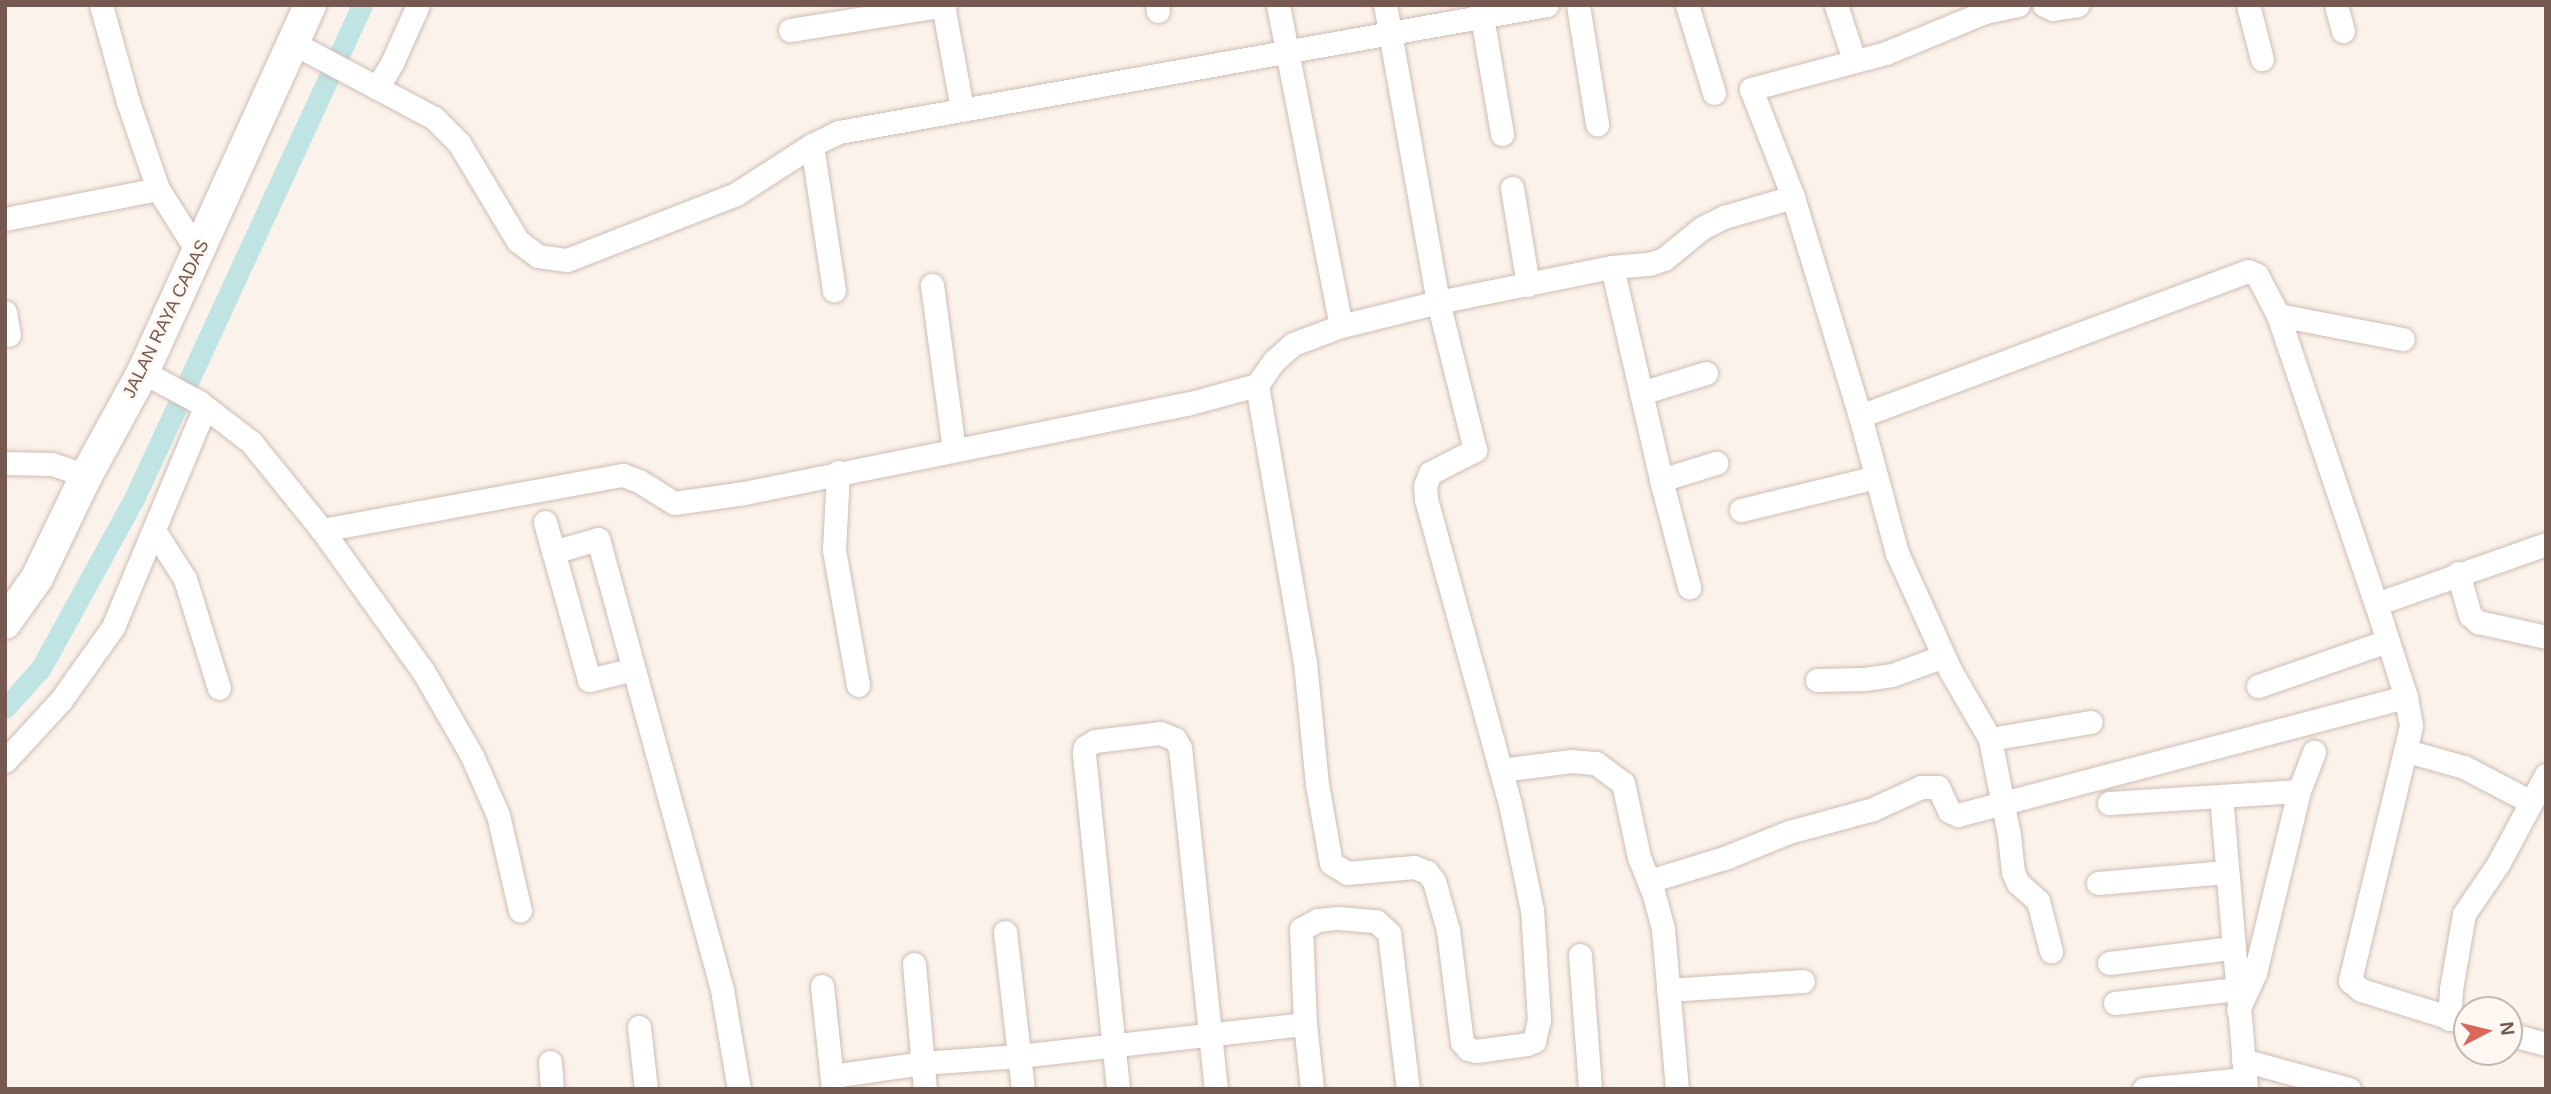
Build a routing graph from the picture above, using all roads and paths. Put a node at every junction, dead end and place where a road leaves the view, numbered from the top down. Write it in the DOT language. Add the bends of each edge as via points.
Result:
graph roads {
  1 [pos="101,5"];
  2 [pos="310,5"];
  3 [pos="418,5"];
  4 [pos="944,5"];
  5 [pos="1278,5"];
  6 [pos="1385,5"];
  7 [pos="1547,5"];
  8 [pos="1578,5"];
  9 [pos="1687,5"];
  10 [pos="1836,5"];
  11 [pos="2018,5"];
  12 [pos="2045,5"];
  13 [pos="2078,5"];
  14 [pos="2248,5"];
  15 [pos="2336,5"];
  16 [pos="1482,12"];
  17 [pos="790,30"];
  18 [pos="1391,31"];
  19 [pos="2343,31"];
  20 [pos="305,48"];
  21 [pos="1289,49"];
  22 [pos="2262,59"];
  23 [pos="1854,60"];
  24 [pos="368,83"];
  25 [pos="1714,93"];
  26 [pos="962,109"];
  27 [pos="1597,124"];
  28 [pos="1502,134"];
  29 [pos="812,145"];
  30 [pos="1512,188"];
  31 [pos="159,189"];
  32 [pos="1793,197"];
  33 [pos="5,219"];
  34 [pos="198,252"];
  35 [pos="1612,267"];
  36 [pos="932,285"];
  37 [pos="1528,285"];
  38 [pos="834,290"];
  39 [pos="1438,302"];
  40 [pos="2278,315"];
  41 [pos="1341,326"];
  42 [pos="2403,339"];
  43 [pos="1706,373"];
  44 [pos="154,378"];
  45 [pos="1257,385"];
  46 [pos="1641,393"];
  47 [pos="202,404"];
  48 [pos="1860,416"];
  49 [pos="954,449"];
  50 [pos="5,463"];
  51 [pos="1716,463"];
  52 [pos="838,472"];
  53 [pos="86,476"];
  54 [pos="1876,477"];
  55 [pos="1661,480"];
  56 [pos="1741,510"];
  57 [pos="545,522"];
  58 [pos="323,530"];
  59 [pos="155,532"];
  60 [pos="2546,544"];
  61 [pos="553,552"];
  62 [pos="2458,573"];
  63 [pos="1689,587"];
  64 [pos="2376,604"];
  65 [pos="5,624"];
  66 [pos="2546,637"];
  67 [pos="2387,641"];
  68 [pos="1944,656"];
  69 [pos="634,669"];
  70 [pos="1817,680"];
  71 [pos="858,685"];
  72 [pos="2259,686"];
  73 [pos="219,688"];
  74 [pos="2406,697"];
  75 [pos="2091,722"];
  76 [pos="1990,739"];
  77 [pos="2407,751"];
  78 [pos="2314,752"];
  79 [pos="5,761"];
  80 [pos="1501,770"];
  81 [pos="2546,775"];
  82 [pos="2299,791"];
  83 [pos="2221,796"];
  84 [pos="2003,802"];
  85 [pos="2531,802"];
  86 [pos="2109,803"];
  87 [pos="2226,872"];
  88 [pos="1649,881"];
  89 [pos="2098,883"];
  90 [pos="520,910"];
  91 [pos="1005,932"];
  92 [pos="2232,948"];
  93 [pos="2051,951"];
  94 [pos="1580,955"];
  95 [pos="2109,963"];
  96 [pos="914,964"];
  97 [pos="1803,981"];
  98 [pos="822,986"];
  99 [pos="1668,990"];
  100 [pos="2459,996"];
  101 [pos="2237,1001"];
  102 [pos="2115,1003"];
  103 [pos="2453,1019"];
  104 [pos="1305,1024"];
  105 [pos="639,1027"];
  106 [pos="1209,1034"];
  107 [pos="2523,1038"];
  108 [pos="2546,1044"];
  109 [pos="1114,1046"];
  110 [pos="1019,1056"];
  111 [pos="550,1062"];
  112 [pos="922,1063"];
  113 [pos="2245,1076"];
  114 [pos="832,1082"];
  115 [pos="2324,1086"];
  116 [pos="552,1089"];
  117 [pos="646,1089"];
  118 [pos="739,1089"];
  119 [pos="925,1089"];
  120 [pos="1023,1089"];
  121 [pos="1118,1089"];
  122 [pos="1216,1089"];
  123 [pos="1312,1089"];
  124 [pos="1408,1089"];
  125 [pos="1590,1089"];
  126 [pos="1677,1089"];
  127 [pos="2144,1089"];
  128 [pos="2349,1089"];
  1 -- 31 [label="street"];
  2 -- 20 [label="street, JALAN RAYA CADAS"];
  3 -- 24 [label="street" via="392,63"];
  4 -- 17 [label="street"];
  4 -- 26 [label="street"];
  5 -- 21 [label="street"];
  6 -- 18 [label="street"];
  7 -- 16 [label="street"];
  8 -- 27 [label="street"];
  9 -- 25 [label="street"];
  10 -- 23 [label="street"];
  11 -- 23 [label="street" via="1985,12 1885,53"];
  12 -- 13 [label="street" via="2053,9"];
  14 -- 22 [label="street"];
  15 -- 19 [label="street"];
  16 -- 18 [label="street"];
  16 -- 28 [label="street"];
  18 -- 21 [label="street"];
  18 -- 39 [label="street"];
  20 -- 24 [label="street"];
  20 -- 34 [label="street, JALAN RAYA CADAS"];
  21 -- 26 [label="street"];
  21 -- 41 [label="street"];
  23 -- 32 [label="street" via="1751,89"];
  24 -- 29 [label="street" via="434,118 449,132 518,241 549,259 574,259 736,194"];
  26 -- 29 [label="street" via="839,132"];
  29 -- 38 [label="street"];
  30 -- 37 [label="street"];
  31 -- 33 [label="street"];
  31 -- 34 [label="street"];
  32 -- 35 [label="street" via="1724,217 1702,228 1664,259"];
  32 -- 48 [label="street"];
  34 -- 44 [label="street, JALAN RAYA CADAS"];
  35 -- 37 [label="street"];
  35 -- 46 [label="street"];
  36 -- 49 [label="street"];
  37 -- 39 [label="street"];
  39 -- 41 [label="street"];
  39 -- 80 [label="street" via="1475,450 1430,473 1426,499"];
  40 -- 42 [label="street"];
  40 -- 48 [label="street" via="2257,275 2239,271"];
  40 -- 64 [label="street"];
  41 -- 45 [label="street" via="1293,344 1273,361"];
  43 -- 46 [label="street"];
  44 -- 47 [label="street"];
  44 -- 53 [label="street, JALAN RAYA CADAS"];
  45 -- 49 [label="street" via="1187,404"];
  45 -- 80 [label="street" via="1306,662 1317,784 1331,863 1347,873 1414,867 1434,881 1448,930 1462,1042 1476,1051 1534,1041 1539,1020 1532,910"];
  46 -- 55 [label="street"];
  47 -- 58 [label="street" via="251,442"];
  47 -- 59 [label="street"];
  48 -- 54 [label="street"];
  49 -- 52 [label="street"];
  50 -- 53 [label="street" via="52,464"];
  51 -- 55 [label="street"];
  52 -- 58 [label="street" via="674,503 623,475"];
  52 -- 71 [label="street" via="834,550"];
  53 -- 65 [label="street, JALAN RAYA CADAS" via="37,578"];
  54 -- 56 [label="street"];
  54 -- 68 [label="street" via="1897,552"];
  55 -- 63 [label="street"];
  57 -- 61 [label="street"];
  58 -- 90 [label="street" via="423,671 472,756 497,812"];
  59 -- 73 [label="street" via="185,579"];
  59 -- 79 [label="street" via="113,627 61,700"];
  60 -- 62 [label="street"];
  61 -- 69 [label="street" via="589,680"];
  61 -- 69 [label="street" via="598,540"];
  62 -- 64 [label="street"];
  62 -- 66 [label="street" via="2468,612 2478,622"];
  64 -- 67 [label="street"];
  67 -- 72 [label="street"];
  67 -- 74 [label="street"];
  68 -- 70 [label="street" via="1892,675"];
  68 -- 76 [label="street"];
  69 -- 118 [label="street" via="722,990"];
  74 -- 77 [label="street" via="2411,726"];
  74 -- 84 [label="street"];
  75 -- 76 [label="street"];
  76 -- 84 [label="street"];
  77 -- 85 [label="street" via="2464,767"];
  77 -- 103 [label="street" via="2350,981 2361,990"];
  78 -- 82 [label="street"];
  80 -- 88 [label="street" via="1571,761 1606,768 1623,783 1639,857"];
  81 -- 85 [label="street"];
  82 -- 83 [label="street"];
  82 -- 101 [label="street" via="2255,973"];
  83 -- 86 [label="street"];
  83 -- 87 [label="street"];
  84 -- 88 [label="street" via="1954,815 1939,787 1921,787 1873,809 1789,832"];
  84 -- 93 [label="street" via="2013,872 2038,901"];
  85 -- 100 [label="street" via="2460,923"];
  87 -- 89 [label="street"];
  87 -- 92 [label="street"];
  88 -- 99 [label="street" via="1663,929"];
  91 -- 110 [label="street"];
  92 -- 95 [label="street"];
  92 -- 101 [label="street"];
  94 -- 125 [label="street"];
  96 -- 112 [label="street"];
  97 -- 99 [label="street"];
  98 -- 114 [label="street"];
  99 -- 126 [label="street"];
  101 -- 102 [label="street"];
  101 -- 113 [label="street"];
  104 -- 106 [label="street"];
  104 -- 123 [label="street"];
  104 -- 124 [label="street" via="1301,929 1318,920 1376,921 1386,928 1391,942"];
  105 -- 117 [label="street"];
  106 -- 109 [label="street"];
  106 -- 109 [label="street" via="1180,748 1169,735 1095,741 1084,752"];
  106 -- 122 [label="street"];
  107 -- 108 [label="street"];
  109 -- 110 [label="street"];
  109 -- 121 [label="street"];
  110 -- 112 [label="street"];
  110 -- 120 [label="street"];
  111 -- 116 [label="street"];
  112 -- 114 [label="street"];
  112 -- 119 [label="street"];
  113 -- 115 [label="street"];
  113 -- 127 [label="street"];
  115 -- 128 [label="street"];
}
